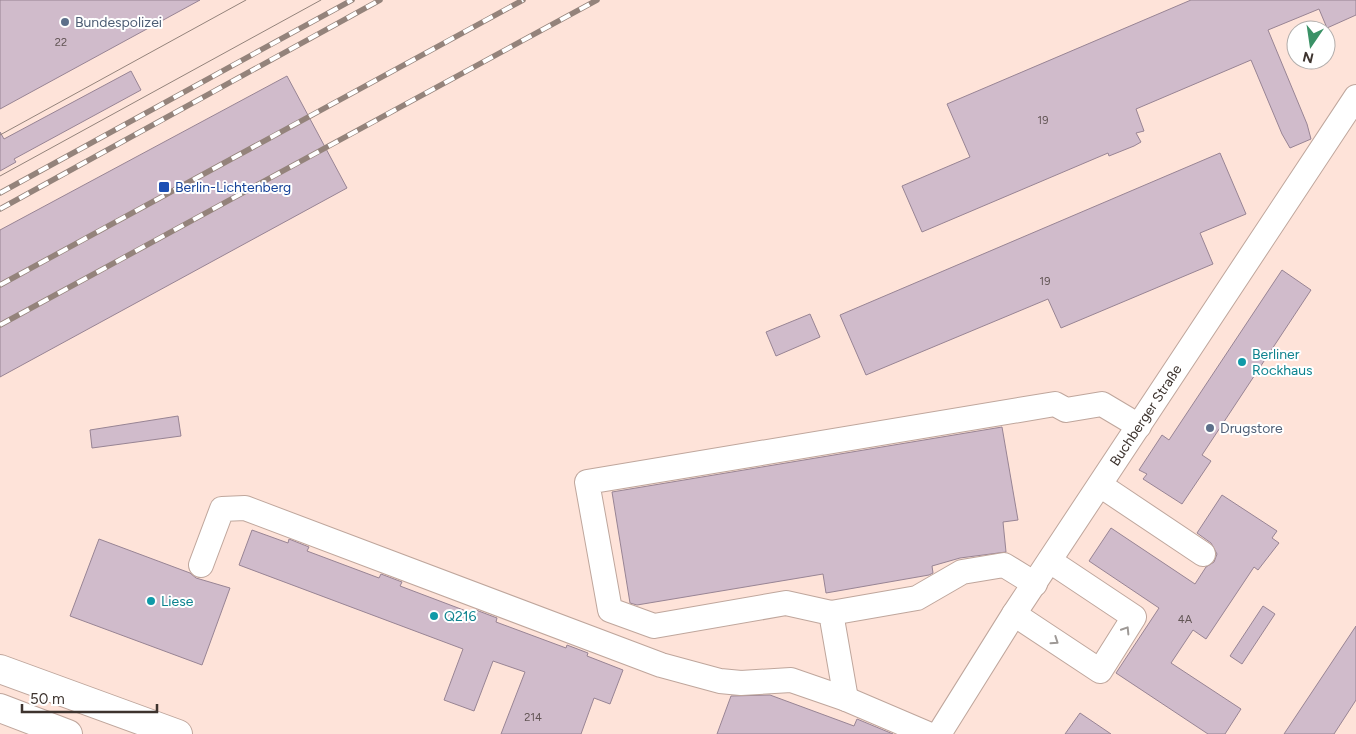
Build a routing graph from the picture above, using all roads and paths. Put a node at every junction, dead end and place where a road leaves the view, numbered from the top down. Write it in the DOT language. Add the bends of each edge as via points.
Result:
graph roads {
  1 [pos="1356,97"];
  2 [pos="1139,426"];
  3 [pos="1100,485"];
  4 [pos="1203,554"];
  5 [pos="1050,561"];
  6 [pos="201,565"];
  7 [pos="1035,584"];
  8 [pos="831,613"];
  9 [pos="1014,614"];
  10 [pos="0,669"];
  11 [pos="0,708"];
  12 [pos="849,710"];
  13 [pos="68,734"];
  14 [pos="178,734"];
  15 [pos="928,734"];
  16 [pos="939,734"];
  1 -- 2 [label="street, Buchberger Straße"];
  2 -- 3 [label="street, Buchberger Straße"];
  2 -- 8 [label="street" via="1102,404 1066,410 1054,404 587,482 610,610 654,626 786,603"];
  3 -- 4 [label="street"];
  3 -- 5 [label="street, Buchberger Straße"];
  5 -- 7 [label="street, Buchberger Straße"];
  9 -- 5 [label="street, one-way" via="1100,671 1134,617"];
  6 -- 12 [label="street" via="222,509 245,508 661,665 734,682 791,680"];
  7 -- 8 [label="street" via="1004,565 962,572 917,598"];
  7 -- 9 [label="street, Buchberger Straße"];
  8 -- 12 [label="street"];
  9 -- 16 [label="street, Buchberger Straße"];
  10 -- 14 [label="main road"];
  11 -- 13 [label="main road"];
  12 -- 15 [label="street"];
}
